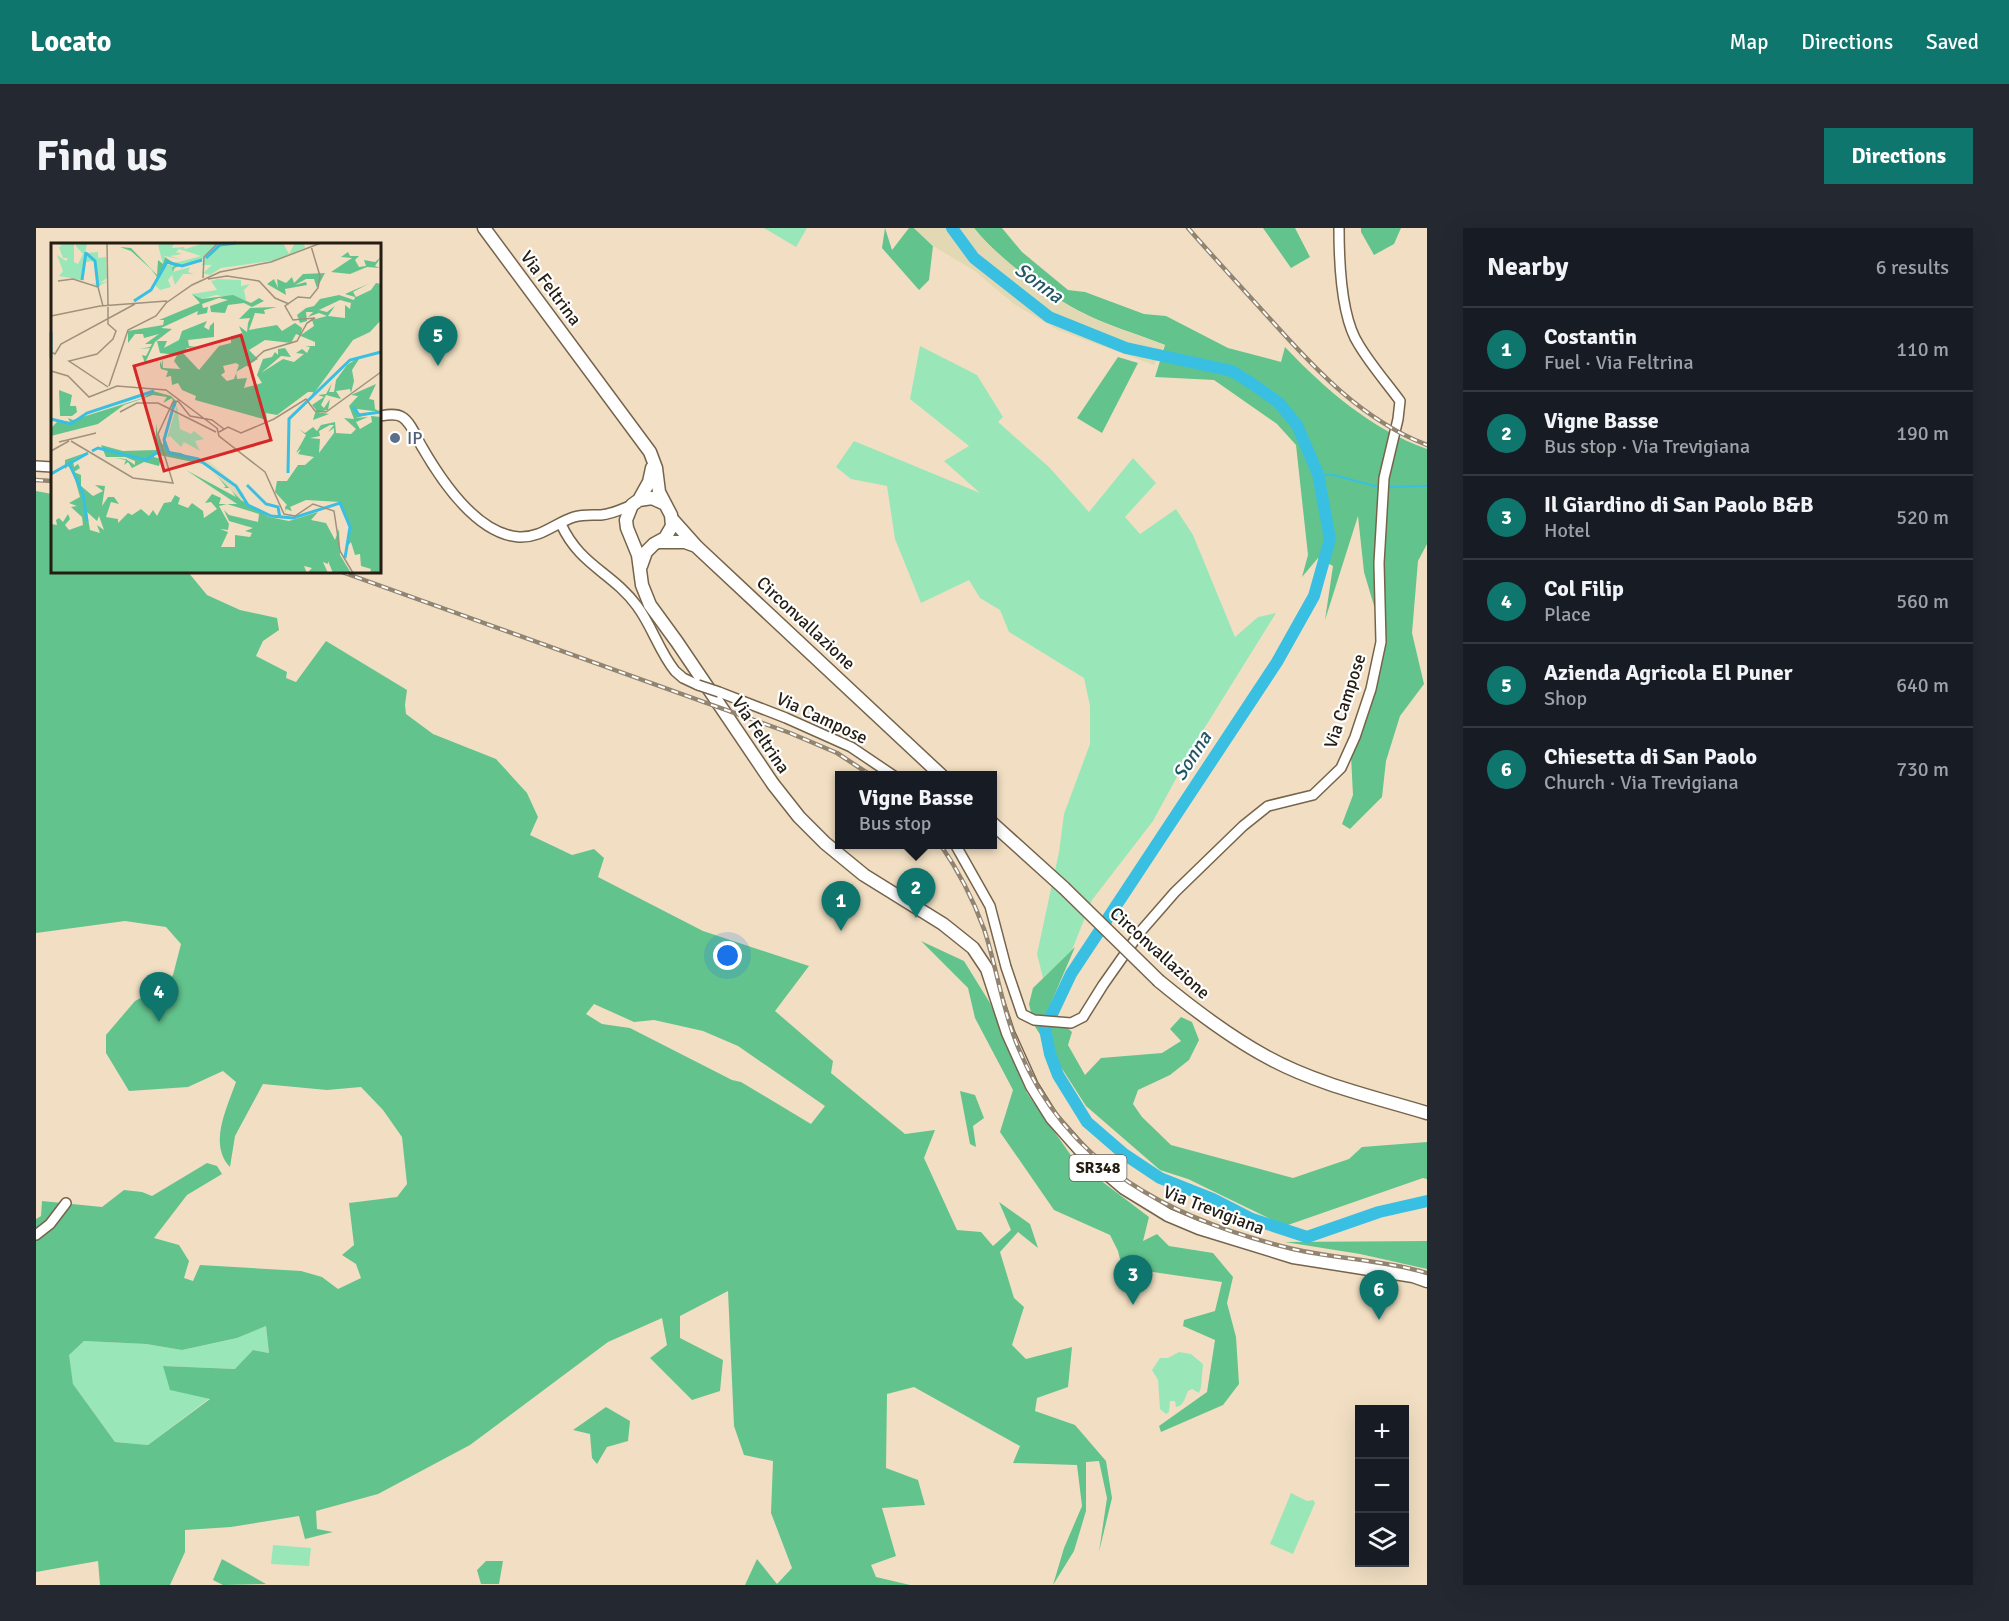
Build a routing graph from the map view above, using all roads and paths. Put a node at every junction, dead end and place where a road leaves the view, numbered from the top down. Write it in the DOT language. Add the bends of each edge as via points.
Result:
graph roads {
  1 [pos="484,228"];
  2 [pos="1339,228"];
  3 [pos="381,416"];
  4 [pos="652,458"];
  5 [pos="36,466"];
  6 [pos="51,467"];
  7 [pos="636,503"];
  8 [pos="665,504"];
  9 [pos="602,514"];
  10 [pos="672,519"];
  11 [pos="561,524"];
  12 [pos="628,531"];
  13 [pos="657,543"];
  14 [pos="697,547"];
  15 [pos="640,566"];
  16 [pos="886,771"];
  17 [pos="937,771"];
  18 [pos="997,828"];
  19 [pos="958,849"];
  20 [pos="894,894"];
  21 [pos="1427,1113"];
  22 [pos="66,1203"];
  23 [pos="36,1235"];
  24 [pos="1427,1281"];
  1 -- 4 [label="main road, Via Feltrina"];
  2 -- 19 [label="street, Via Campose" via="1339,271 1357,344 1400,401 1382,498 1381,642 1371,689 1341,768 1313,795 1268,806 1243,826 1175,892 1141,931 1083,1017 1071,1023 1034,1020 1022,1014 990,906"];
  3 -- 11 [label="street" via="401,416 406,420 443,481 485,524 504,534 523,537"];
  4 -- 7 [label="main road" via="649,482"];
  4 -- 8 [label="main road, Via Feltrina"];
  5 -- 6 [label="street"];
  7 -- 8 [label="main road" via="652,498"];
  7 -- 9 [label="street"];
  7 -- 12 [label="main road" via="628,512"];
  8 -- 10 [label="main road, Via Feltrina"];
  9 -- 11 [label="street" via="579,516"];
  9 -- 12 [label="street" via="616,519"];
  10 -- 13 [label="main road" via="670,533"];
  10 -- 14 [label="main road, Circonvallazione"];
  11 -- 16 [label="street, Via Campose, bridge" via="580,555 638,606 675,671 683,678 850,747"];
  12 -- 13 [label="main road" via="640,543"];
  12 -- 15 [label="main road, Via Feltrina / SR348"];
  13 -- 14 [label="main road" via="685,542"];
  13 -- 15 [label="main road" via="646,552"];
  14 -- 17 [label="main road, Circonvallazione"];
  15 -- 20 [label="main road, Via Feltrina / SR348" via="650,605 788,805 825,843"];
  18 -- 21 [label="main road, Circonvallazione, bridge" via="1159,981 1208,1020 1269,1059"];
  20 -- 24 [label="main road, Via Trevigiana / SR348" via="973,948 987,969 1008,1033 1042,1103 1084,1154 1118,1184 1168,1215 1244,1243 1310,1261"];
  22 -- 23 [label="street"];
}
